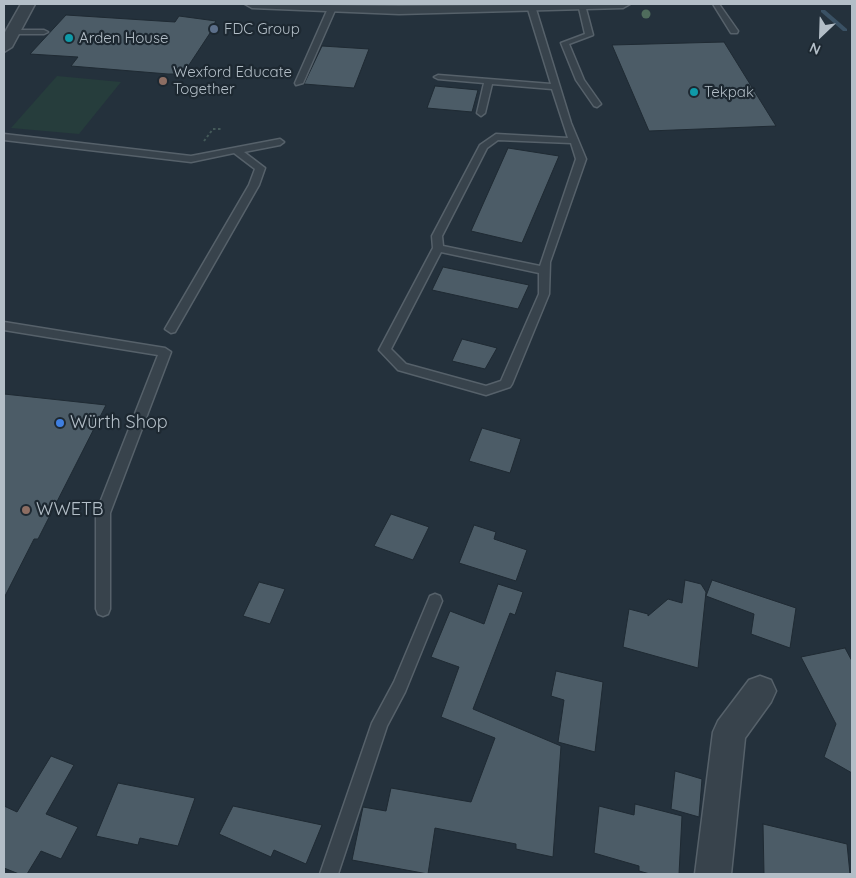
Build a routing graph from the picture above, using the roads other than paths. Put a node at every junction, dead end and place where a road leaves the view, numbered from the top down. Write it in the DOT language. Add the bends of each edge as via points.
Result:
graph roads {
  1 [pos="28,4"];
  2 [pos="252,4"];
  3 [pos="257,4"];
  4 [pos="623,4"];
  5 [pos="716,4"];
  6 [pos="581,5"];
  7 [pos="357,6"];
  8 [pos="531,6"];
  9 [pos="327,7"];
  10 [pos="399,7"];
  11 [pos="734,31"];
  12 [pos="12,32"];
  13 [pos="44,32"];
  14 [pos="4,47"];
  15 [pos="438,77"];
  16 [pos="489,81"];
  17 [pos="299,83"];
  18 [pos="556,87"];
  19 [pos="597,104"];
  20 [pos="481,113"];
  21 [pos="4,137"];
  22 [pos="574,141"];
  23 [pos="280,142"];
  24 [pos="237,151"];
  25 [pos="438,248"];
  26 [pos="545,271"];
  27 [pos="4,326"];
  28 [pos="171,329"];
  29 [pos="435,601"];
  30 [pos="103,609"];
  31 [pos="760,691"];
  32 [pos="329,874"];
  33 [pos="713,874"];
  1 -- 12 [label="street"];
  2 -- 3 [label="street"];
  3 -- 9 [label="street"];
  4 -- 6 [label="street"];
  5 -- 11 [label="lane"];
  6 -- 8 [label="street"];
  6 -- 19 [label="lane" via="589,35 566,43 580,80"];
  7 -- 9 [label="street"];
  7 -- 10 [label="street"];
  8 -- 10 [label="street"];
  8 -- 18 [label="lane"];
  9 -- 17 [label="lane"];
  12 -- 13 [label="lane"];
  12 -- 14 [label="street"];
  15 -- 16 [label="lane"];
  16 -- 18 [label="lane"];
  16 -- 20 [label="lane"];
  18 -- 22 [label="lane"];
  21 -- 24 [label="lane" via="190,159"];
  22 -- 25 [label="lane" via="496,137 483,147 437,236"];
  22 -- 26 [label="lane" via="581,159"];
  23 -- 24 [label="lane"];
  24 -- 28 [label="lane" via="260,168 254,185"];
  25 -- 26 [label="lane"];
  25 -- 26 [label="lane" via="386,350 402,367 486,391 506,384 544,294"];
  27 -- 30 [label="lane" via="165,352 103,513"];
  29 -- 32 [label="lane" via="400,687 380,723"];
  31 -- 33 [label="street" via="729,732"];
}
